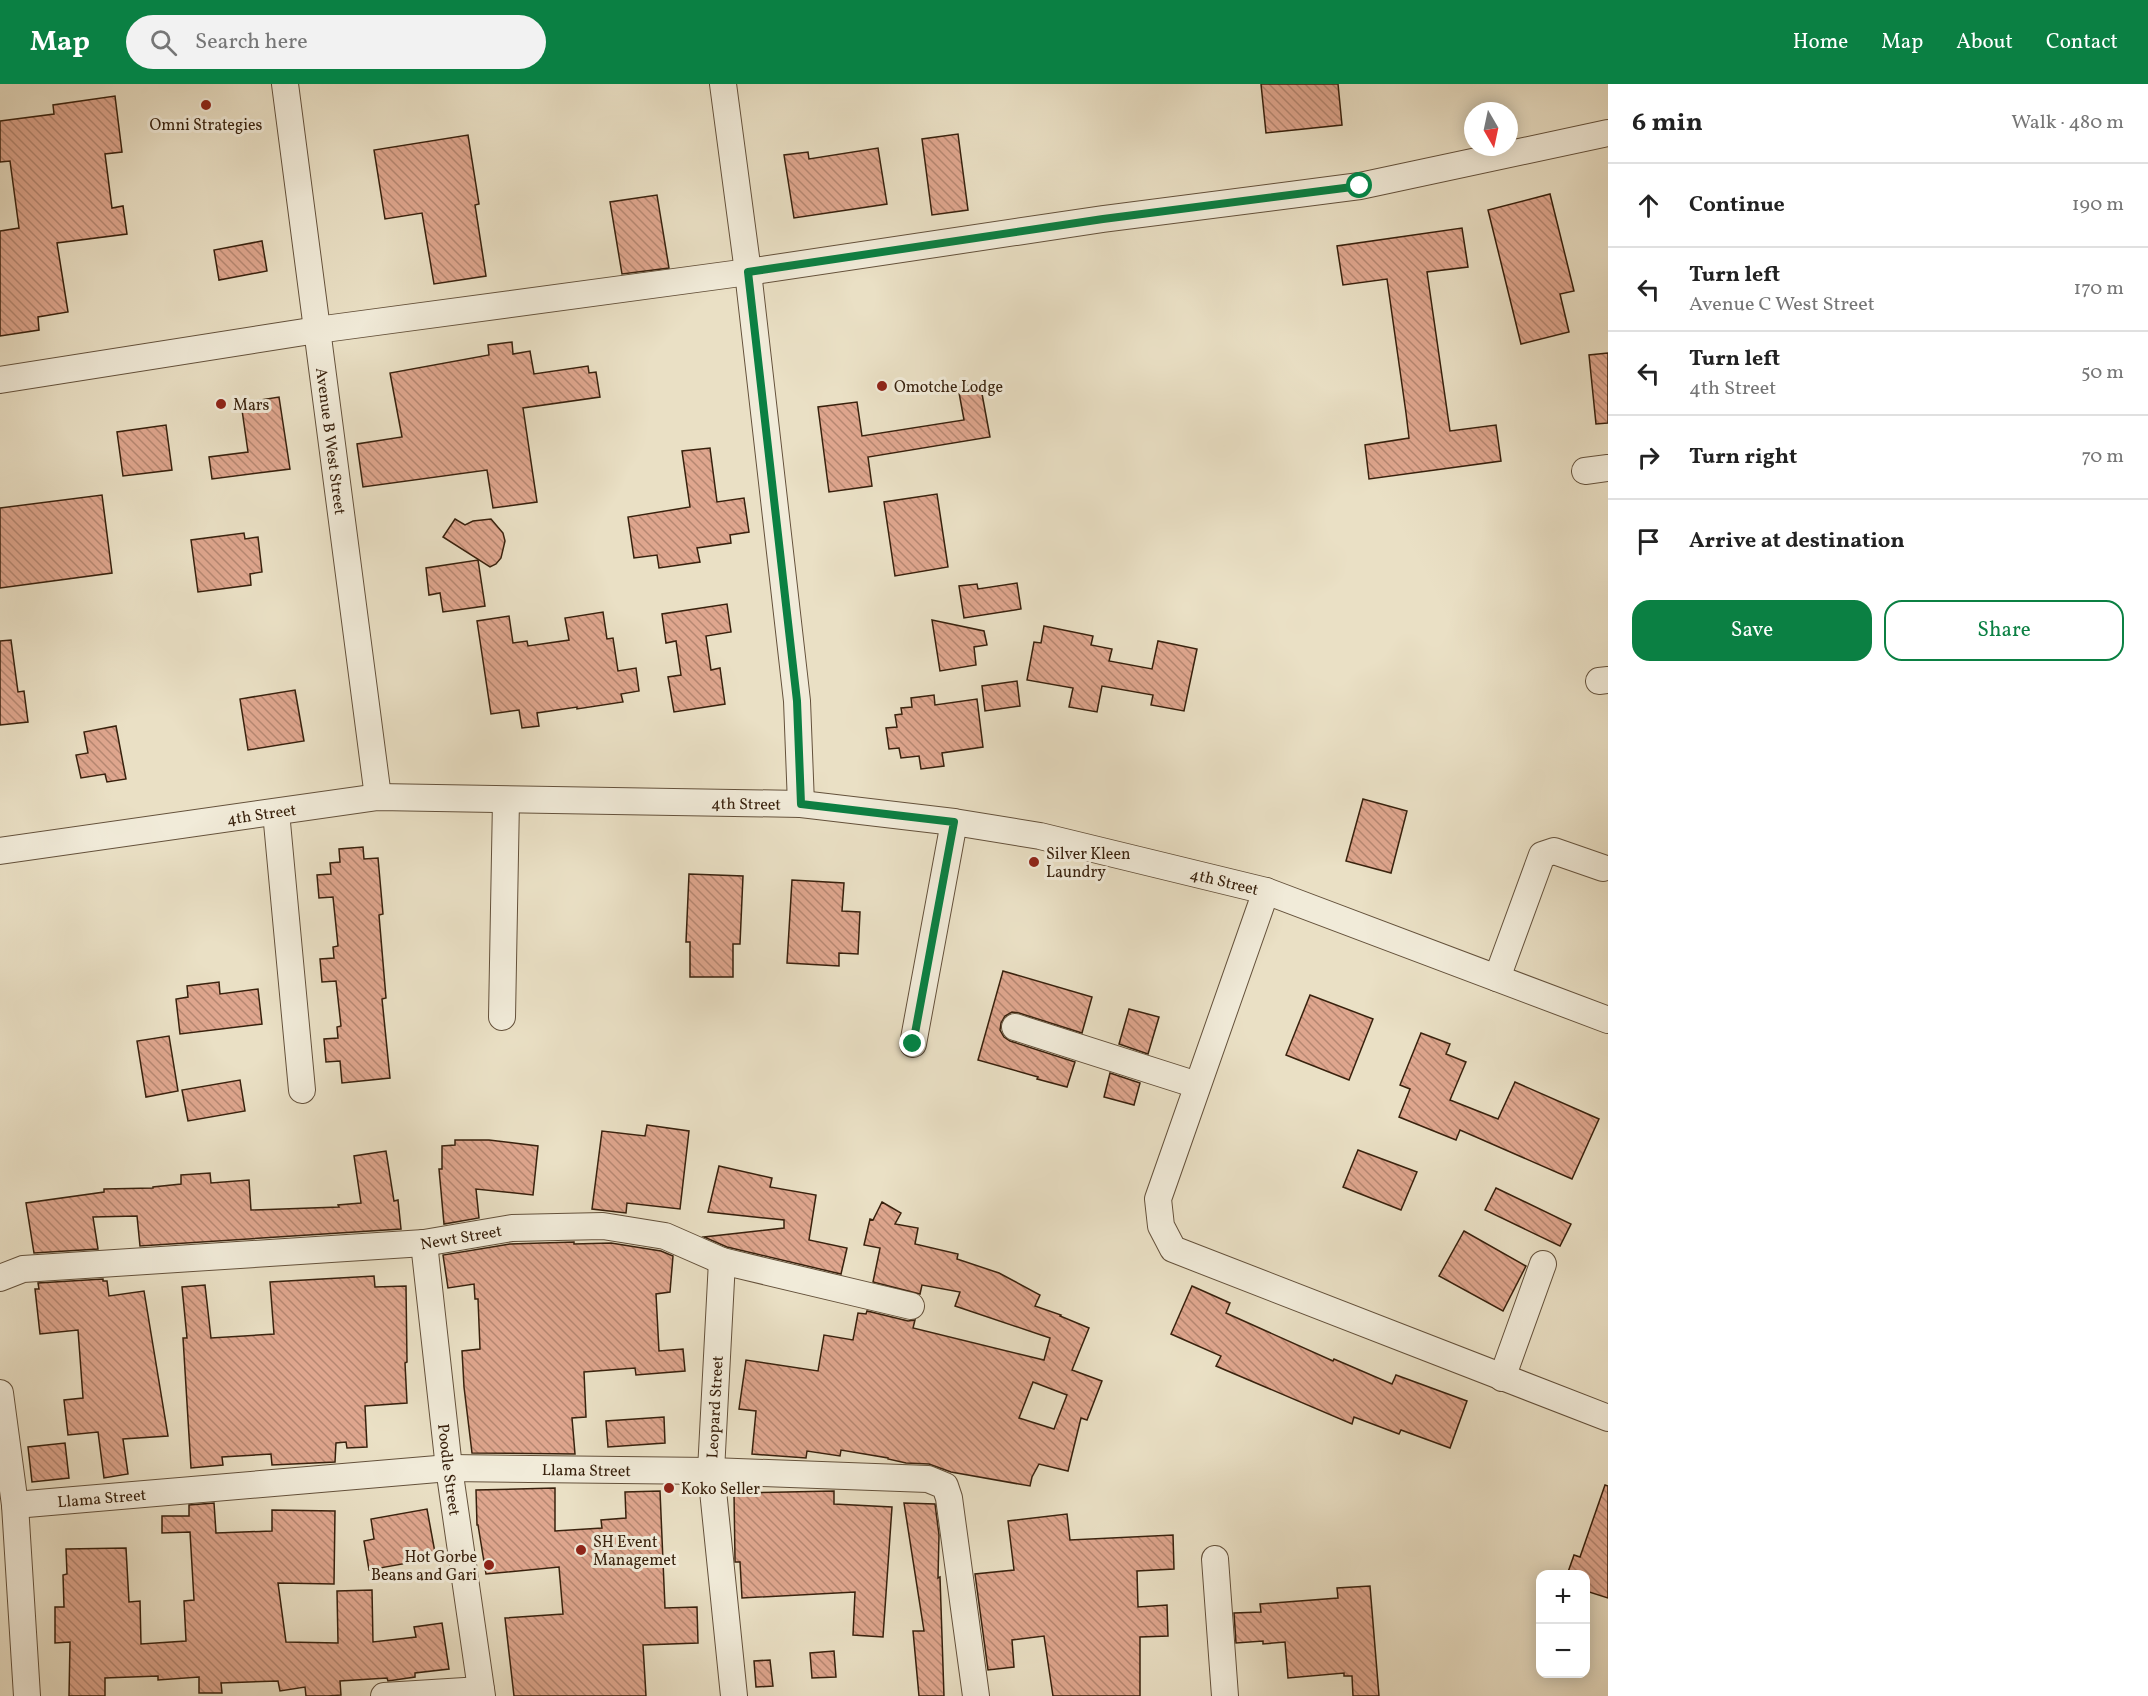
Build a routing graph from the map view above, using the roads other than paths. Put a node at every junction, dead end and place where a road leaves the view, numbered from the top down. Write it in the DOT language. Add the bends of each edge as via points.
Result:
graph roads {
  1 [pos="285,84"];
  2 [pos="723,84"];
  3 [pos="1608,133"];
  4 [pos="748,272"];
  5 [pos="317,330"];
  6 [pos="0,380"];
  7 [pos="378,797"];
  8 [pos="506,800"];
  9 [pos="801,804"];
  10 [pos="276,812"];
  11 [pos="954,822"];
  12 [pos="0,851"];
  13 [pos="1603,868"];
  14 [pos="1266,891"];
  15 [pos="1497,978"];
  16 [pos="502,1017"];
  17 [pos="1608,1020"];
  18 [pos="1015,1027"];
  19 [pos="913,1044"];
  20 [pos="1197,1085"];
  21 [pos="302,1090"];
  22 [pos="424,1243"];
  23 [pos="722,1261"];
  24 [pos="1543,1264"];
  25 [pos="0,1278"];
  26 [pos="911,1306"];
  27 [pos="1502,1378"];
  28 [pos="0,1393"];
  29 [pos="1608,1418"];
  30 [pos="449,1468"];
  31 [pos="711,1470"];
  32 [pos="15,1505"];
  33 [pos="1215,1559"];
  34 [pos="481,1693"];
  35 [pos="27,1696"];
  36 [pos="384,1696"];
  37 [pos="734,1696"];
  38 [pos="976,1696"];
  39 [pos="1225,1696"];
  1 -- 5 [label="street, Avenue B West Street"];
  2 -- 4 [label="street"];
  3 -- 4 [label="street" via="1360,186"];
  4 -- 5 [label="street"];
  4 -- 9 [label="street" via="797,701"];
  5 -- 6 [label="street"];
  5 -- 7 [label="street, Avenue B West Street"];
  7 -- 8 [label="street, 4th Street"];
  7 -- 10 [label="street, 4th Street"];
  8 -- 9 [label="street, 4th Street"];
  8 -- 16 [label="street"];
  9 -- 11 [label="street, 4th Street"];
  10 -- 12 [label="street, 4th Street"];
  10 -- 21 [label="street"];
  11 -- 14 [label="street, 4th Street" via="1040,836"];
  11 -- 19 [label="street"];
  13 -- 15 [label="street" via="1554,851 1542,855"];
  14 -- 15 [label="street, 4th Street"];
  14 -- 20 [label="street"];
  15 -- 17 [label="street, 4th Street"];
  18 -- 20 [label="street"];
  20 -- 27 [label="street" via="1158,1199 1161,1226 1173,1249"];
  22 -- 23 [label="street, Newt Street" via="512,1228 603,1226 665,1236"];
  22 -- 25 [label="street, Newt Street" via="23,1269"];
  22 -- 30 [label="street, Poodle Street"];
  23 -- 26 [label="street, Newt Street"];
  23 -- 31 [label="street, Leopard Street"];
  24 -- 27 [label="street"];
  27 -- 29 [label="street"];
  28 -- 32 [label="street"];
  30 -- 31 [label="street, Llama Street"];
  30 -- 32 [label="street, Llama Street"];
  30 -- 34 [label="street, Poodle Street"];
  31 -- 37 [label="street, Leopard Street"];
  31 -- 38 [label="street, Llama Street" via="928,1479 945,1486"];
  32 -- 35 [label="street"];
  33 -- 39 [label="street"];
  34 -- 36 [label="street"];
}
